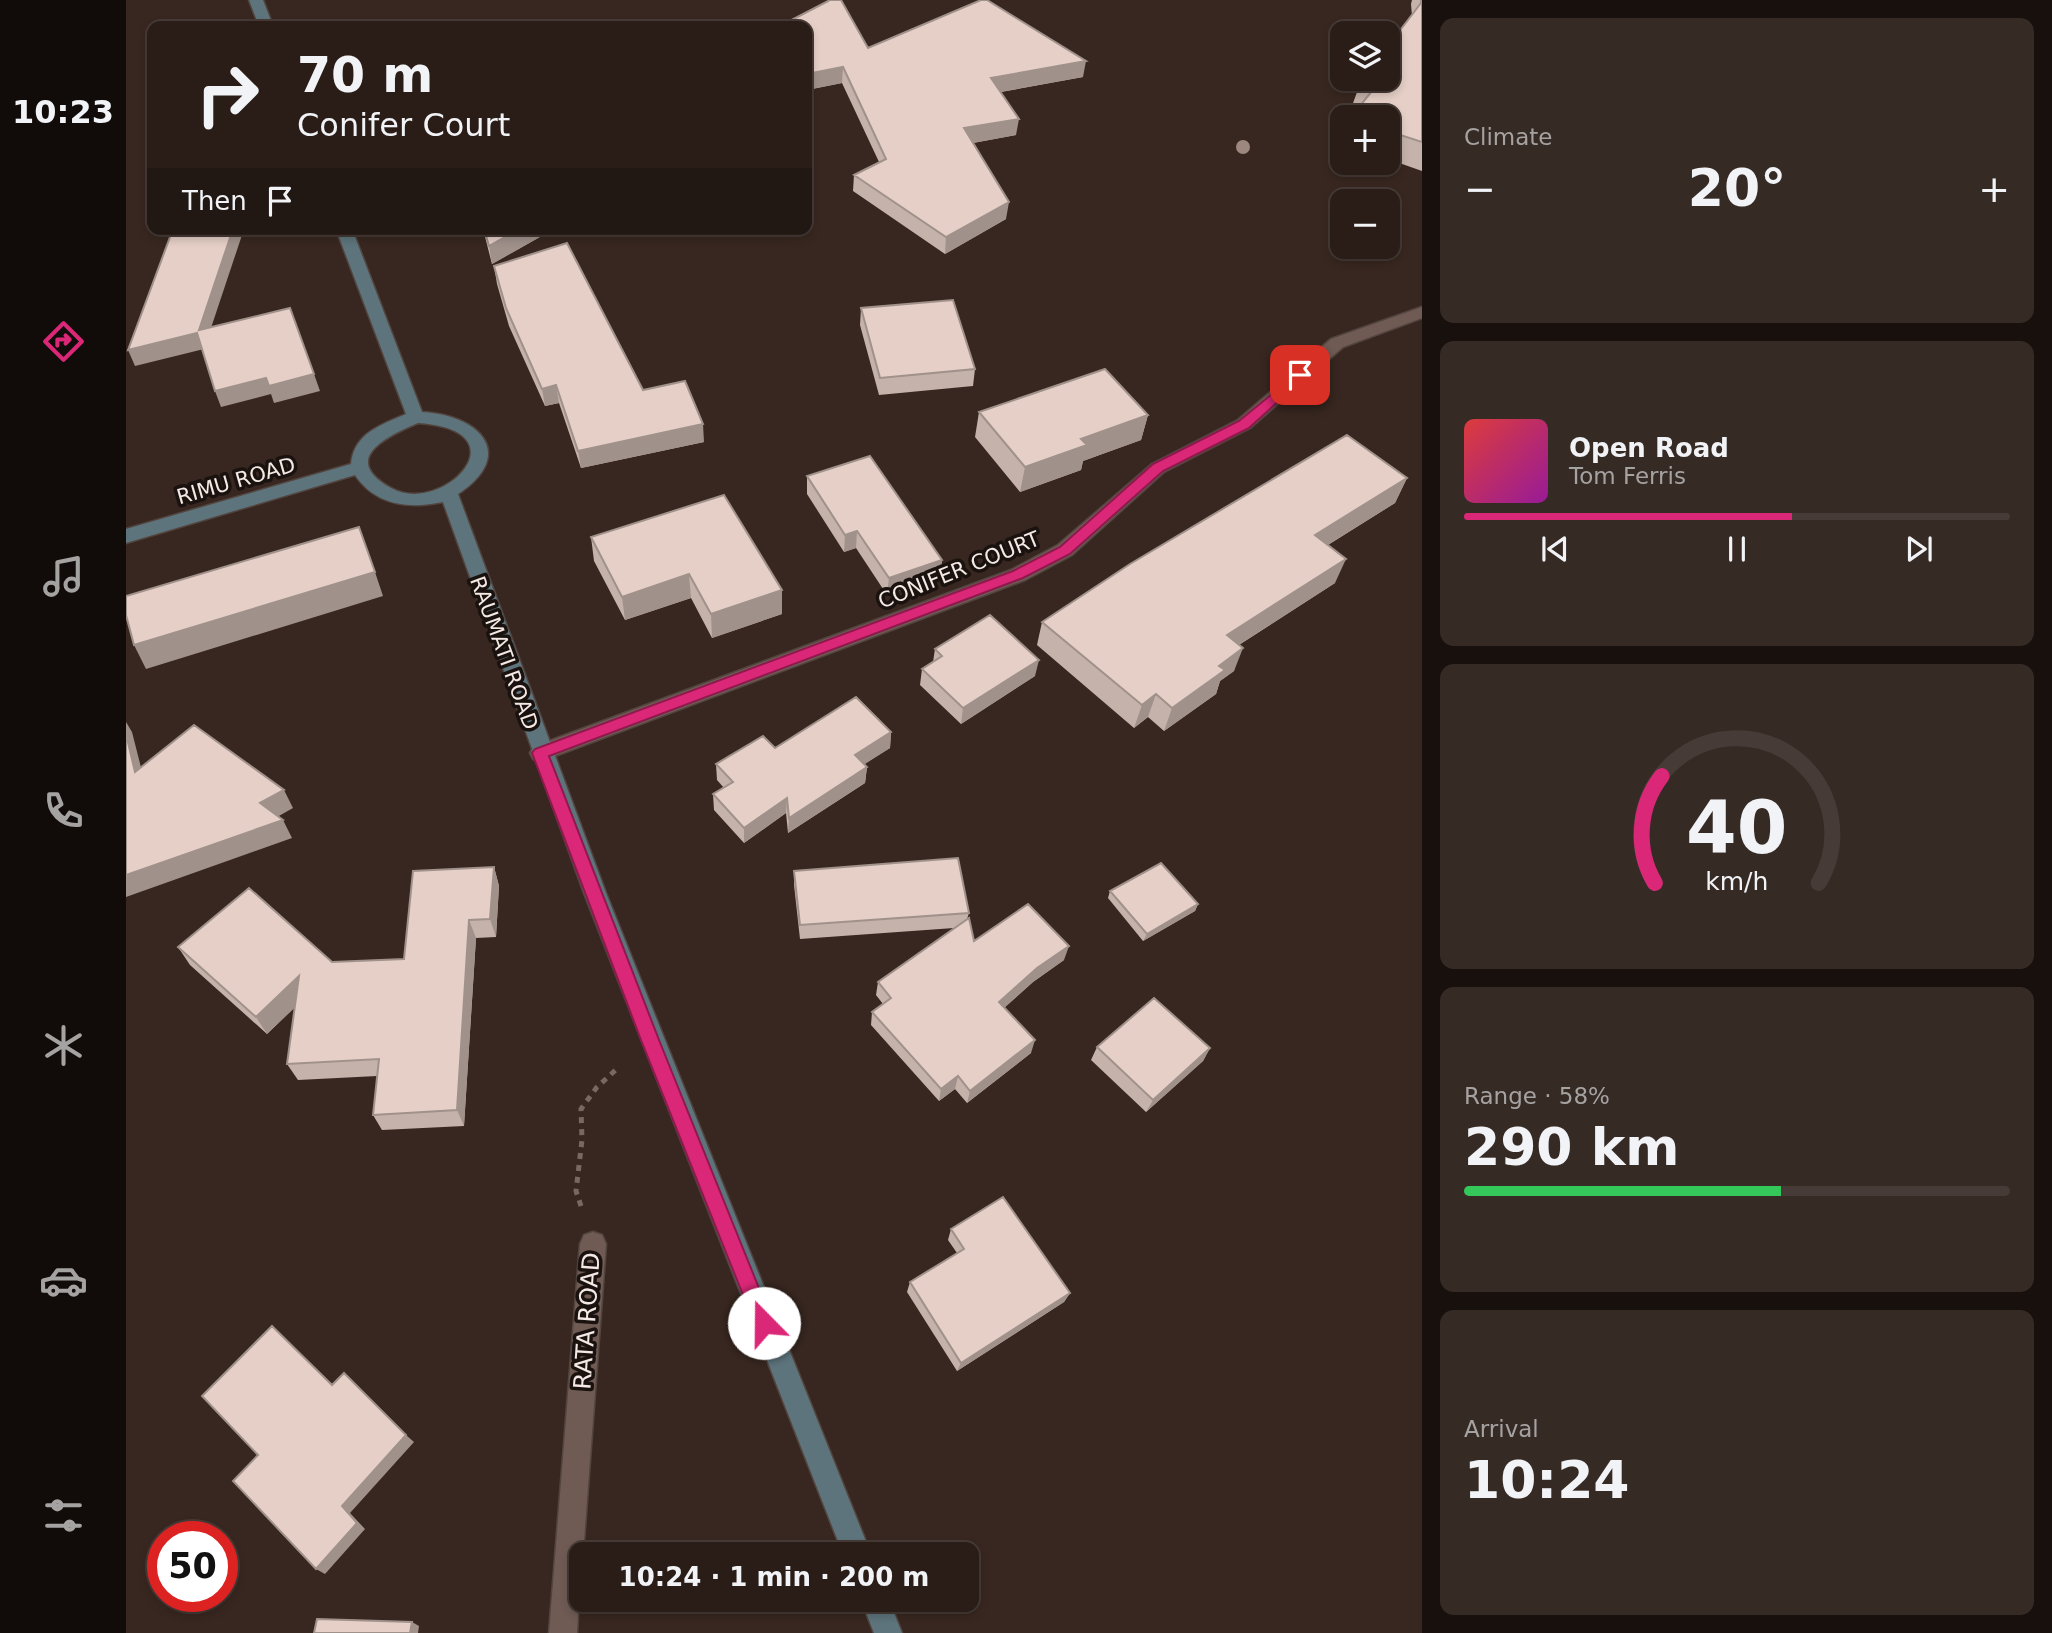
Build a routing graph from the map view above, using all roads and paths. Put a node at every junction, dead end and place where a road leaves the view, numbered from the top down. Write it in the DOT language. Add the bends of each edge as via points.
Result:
graph roads {
  1 [pos="256,0"];
  2 [pos="264,21"];
  3 [pos="346,235"];
  4 [pos="1422,312"];
  5 [pos="416,417"];
  6 [pos="359,468"];
  7 [pos="448,492"];
  8 [pos="126,536"];
  9 [pos="540,753"];
  10 [pos="650,1040"];
  11 [pos="593,1244"];
  12 [pos="851,1542"];
  13 [pos="880,1612"];
  14 [pos="564,1633"];
  15 [pos="888,1633"];
  1 -- 2 [label="main road"];
  3 -- 5 [label="main road"];
  4 -- 9 [label="street, CONIFER COURT" via="1337,342 1244,425 1158,468 1065,550 1018,575"];
  5 -- 6 [label="main road" via="373,435 360,452"];
  5 -- 7 [label="main road" via="454,421 477,441 480,455 475,469"];
  6 -- 7 [label="main road" via="364,481 390,498 419,499"];
  6 -- 8 [label="main road, RIMU ROAD"];
  7 -- 9 [label="main road, RAUMATI ROAD"];
  9 -- 10 [label="main road, RAUMATI ROAD"];
  10 -- 11 [label="path, RATA ROAD" via="597,1087 581,1109 576,1191"];
  10 -- 12 [label="main road, RAUMATI ROAD"];
  11 -- 14 [label="street, RATA ROAD"];
  13 -- 15 [label="main road"];
}
